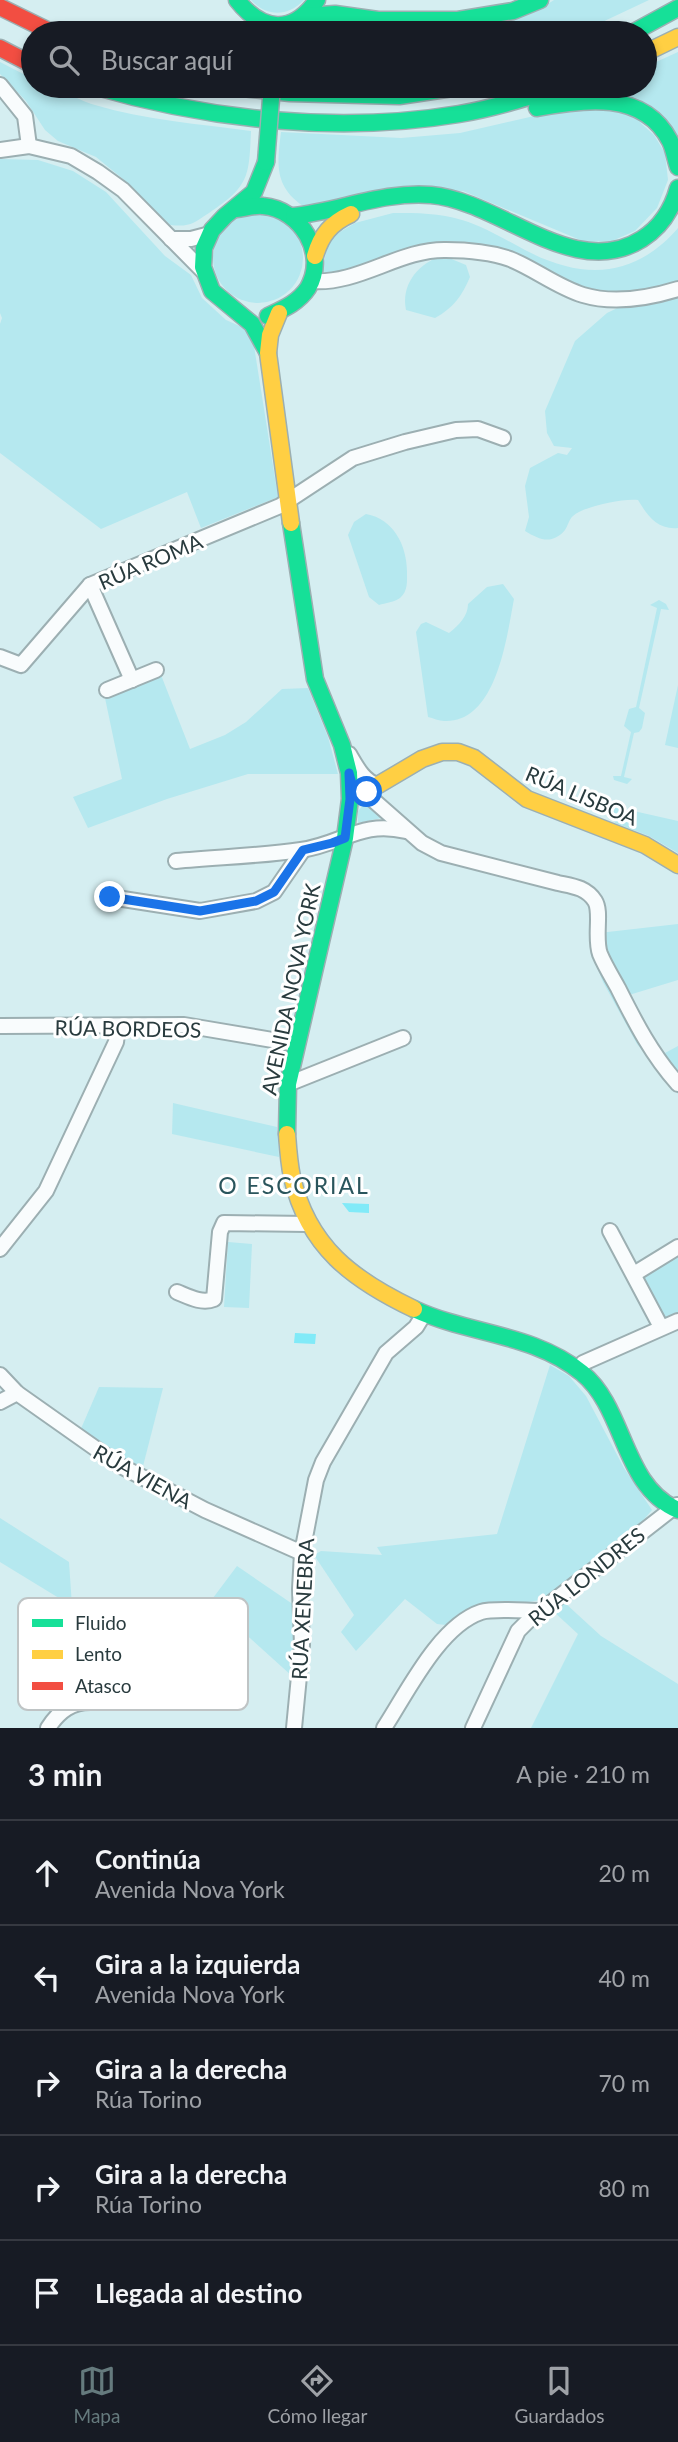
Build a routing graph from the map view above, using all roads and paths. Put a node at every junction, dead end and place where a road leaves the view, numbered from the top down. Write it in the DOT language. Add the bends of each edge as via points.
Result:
graph roads {
  1 [pos="237,0"];
  2 [pos="317,0"];
  3 [pos="492,0"];
  4 [pos="540,0"];
  5 [pos="356,1"];
  6 [pos="0,7"];
  7 [pos="678,8"];
  8 [pos="305,16"];
  9 [pos="29,21"];
  10 [pos="255,21"];
  11 [pos="297,21"];
  12 [pos="654,21"];
  13 [pos="678,37"];
  14 [pos="657,47"];
  15 [pos="0,48"];
  16 [pos="21,59"];
  17 [pos="0,85"];
  18 [pos="134,98"];
  19 [pos="271,98"];
  20 [pos="525,98"];
  21 [pos="353,122"];
  22 [pos="29,146"];
  23 [pos="0,150"];
  24 [pos="266,162"];
  25 [pos="678,167"];
  26 [pos="678,188"];
  27 [pos="281,201"];
  28 [pos="235,209"];
  29 [pos="678,214"];
  30 [pos="209,234"];
  31 [pos="171,239"];
  32 [pos="315,256"];
  33 [pos="204,272"];
  34 [pos="311,281"];
  35 [pos="678,289"];
  36 [pos="236,312"];
  37 [pos="279,313"];
  38 [pos="268,353"];
  39 [pos="503,438"];
  40 [pos="288,502"];
  41 [pos="90,585"];
  42 [pos="0,657"];
  43 [pos="156,670"];
  44 [pos="132,680"];
  45 [pos="107,690"];
  46 [pos="341,745"];
  47 [pos="349,773"];
  48 [pos="378,785"];
  49 [pos="360,796"];
  50 [pos="408,831"];
  51 [pos="345,838"];
  52 [pos="303,850"];
  53 [pos="176,861"];
  54 [pos="678,864"];
  55 [pos="110,897"];
  56 [pos="0,1027"];
  57 [pos="118,1027"];
  58 [pos="403,1038"];
  59 [pos="296,1044"];
  60 [pos="288,1084"];
  61 [pos="678,1084"];
  62 [pos="307,1224"];
  63 [pos="610,1231"];
  64 [pos="678,1247"];
  65 [pos="0,1250"];
  66 [pos="635,1274"];
  67 [pos="177,1292"];
  68 [pos="424,1314"];
  69 [pos="678,1321"];
  70 [pos="661,1327"];
  71 [pos="579,1371"];
  72 [pos="0,1375"];
  73 [pos="17,1393"];
  74 [pos="0,1402"];
  75 [pos="676,1508"];
  76 [pos="302,1553"];
  77 [pos="541,1611"];
  78 [pos="64,1710"];
  79 [pos="48,1728"];
  80 [pos="293,1728"];
  81 [pos="384,1728"];
  82 [pos="473,1728"];
  1 -- 10 [label="main road"];
  2 -- 8 [label="main road"];
  3 -- 5 [label="main road" via="424,8"];
  4 -- 8 [label="main road" via="513,11 458,20"];
  6 -- 9 [label="main road"];
  7 -- 12 [label="main road"];
  8 -- 11 [label="main road"];
  13 -- 14 [label="main road"];
  15 -- 16 [label="main road"];
  17 -- 22 [label="street" via="25,116"];
  18 -- 21 [label="main road" via="248,117"];
  19 -- 24 [label="main road, bridge"];
  20 -- 21 [label="main road" via="429,118"];
  21 -- 25 [label="main road" via="378,127 437,127 560,103 616,100 634,106 666,131"];
  22 -- 23 [label="street"];
  22 -- 31 [label="street" via="71,156 98,172 123,190"];
  24 -- 27 [label="main road"];
  24 -- 28 [label="main road" via="253,194"];
  26 -- 27 [label="main road" via="675,202 654,231 607,253 575,250 476,206 431,195 365,200 324,214"];
  27 -- 28 [label="main road"];
  27 -- 32 [label="main road" via="308,234"];
  28 -- 30 [label="main road"];
  29 -- 32 [label="main road" via="662,236 645,247 610,261 593,262 559,253 456,208 395,204 338,219 319,240"];
  30 -- 31 [label="street"];
  30 -- 33 [label="main road"];
  31 -- 33 [label="street"];
  32 -- 34 [label="main road"];
  33 -- 36 [label="main road" via="215,296"];
  34 -- 35 [label="street" via="335,282 419,252 444,250 511,260 583,295 623,299"];
  34 -- 37 [label="main road" via="293,305"];
  36 -- 37 [label="main road" via="250,316"];
  36 -- 38 [label="main road" via="261,336"];
  37 -- 38 [label="main road"];
  38 -- 40 [label="main road, AVENIDA NOVA YORK"];
  39 -- 40 [label="street, RÚA ROMA" via="478,429 405,442 353,458"];
  40 -- 41 [label="street, RÚA ROMA"];
  40 -- 46 [label="main road, AVENIDA NOVA YORK" via="315,679"];
  41 -- 42 [label="street, RÚA ROMA" via="21,665"];
  41 -- 44 [label="street"];
  43 -- 44 [label="street"];
  44 -- 45 [label="street"];
  46 -- 47 [label="main road, AVENIDA NOVA YORK"];
  46 -- 48 [label="street" via="365,778"];
  47 -- 49 [label="street, AVENIDA NOVA YORK" via="354,794"];
  47 -- 51 [label="main road, AVENIDA NOVA YORK"];
  48 -- 49 [label="street, RÚA LISBOA"];
  48 -- 54 [label="main road, RÚA LISBOA" via="422,759 458,752 485,765 527,799 645,845"];
  49 -- 50 [label="street" via="377,803"];
  50 -- 51 [label="street" via="375,827"];
  50 -- 61 [label="street" via="441,853 590,894 598,905 600,953 630,1015"];
  51 -- 52 [label="street"];
  51 -- 59 [label="main road, AVENIDA NOVA YORK"];
  52 -- 53 [label="street"];
  52 -- 55 [label="street" via="274,892 256,901 200,911"];
  56 -- 57 [label="street, RÚA BORDEOS"];
  57 -- 59 [label="street, RÚA BORDEOS" via="184,1025"];
  57 -- 65 [label="street" via="116,1042 46,1191"];
  58 -- 60 [label="street"];
  59 -- 60 [label="main road, AVENIDA NOVA YORK"];
  60 -- 62 [label="main road, AVENIDA NOVA YORK" via="288,1166"];
  62 -- 67 [label="street" via="224,1223 214,1299 195,1299"];
  62 -- 68 [label="main road, AVENIDA NOVA YORK" via="352,1274 393,1301"];
  63 -- 66 [label="street"];
  64 -- 66 [label="street"];
  66 -- 70 [label="street"];
  68 -- 71 [label="main road, AVENIDA NOVA YORK" via="530,1343 562,1357"];
  68 -- 76 [label="street, RÚA XENEBRA" via="386,1353 323,1462"];
  69 -- 70 [label="street"];
  70 -- 71 [label="street" via="583,1363"];
  71 -- 75 [label="main road, AVENIDA NOVA YORK" via="608,1409 645,1485 659,1500"];
  72 -- 73 [label="street, RÚA VIENA"];
  73 -- 74 [label="street"];
  73 -- 76 [label="street, RÚA VIENA" via="145,1481"];
  75 -- 77 [label="street, RÚA LONDRES"];
  76 -- 80 [label="street, RÚA XENEBRA" via="302,1645"];
  77 -- 81 [label="street" via="482,1612 458,1625 433,1652"];
  77 -- 82 [label="street, RÚA LONDRES" via="519,1631"];
  78 -- 79 [label="street"];
}
